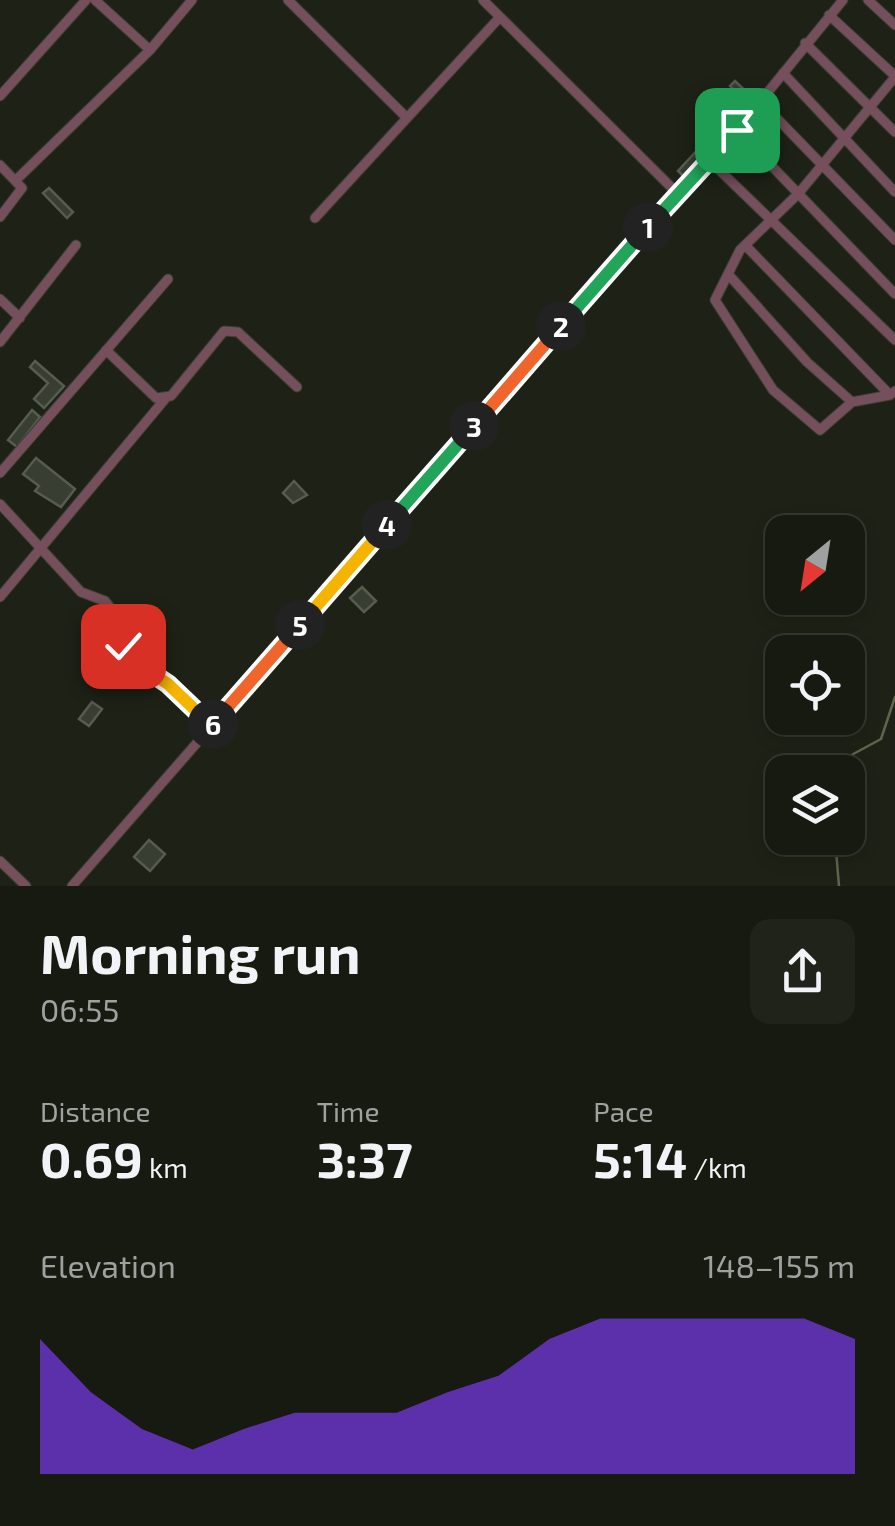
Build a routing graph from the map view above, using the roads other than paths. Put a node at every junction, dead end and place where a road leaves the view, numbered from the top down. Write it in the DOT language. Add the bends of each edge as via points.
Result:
graph roads {
  1 [pos="86,0"];
  2 [pos="95,0"];
  3 [pos="192,0"];
  4 [pos="288,0"];
  5 [pos="483,0"];
  6 [pos="842,0"];
  7 [pos="868,0"];
  8 [pos="829,15"];
  9 [pos="500,17"];
  10 [pos="895,25"];
  11 [pos="805,43"];
  12 [pos="150,50"];
  13 [pos="783,74"];
  14 [pos="895,76"];
  15 [pos="1,92"];
  16 [pos="761,102"];
  17 [pos="871,105"];
  18 [pos="407,118"];
  19 [pos="737,130"];
  20 [pos="895,132"];
  21 [pos="846,136"];
  22 [pos="710,161"];
  23 [pos="0,165"];
  24 [pos="823,166"];
  25 [pos="16,180"];
  26 [pos="895,192"];
  27 [pos="678,193"];
  28 [pos="798,194"];
  29 [pos="0,217"];
  30 [pos="315,218"];
  31 [pos="770,221"];
  32 [pos="895,240"];
  33 [pos="745,244"];
  34 [pos="76,245"];
  35 [pos="728,274"];
  36 [pos="168,278"];
  37 [pos="895,294"];
  38 [pos="0,299"];
  39 [pos="20,318"];
  40 [pos="895,340"];
  41 [pos="0,342"];
  42 [pos="106,350"];
  43 [pos="297,387"];
  44 [pos="893,393"];
  45 [pos="165,399"];
  46 [pos="852,402"];
  47 [pos="0,472"];
  48 [pos="0,504"];
  49 [pos="40,548"];
  50 [pos="0,597"];
  51 [pos="212,726"];
  52 [pos="0,861"];
  53 [pos="26,886"];
  54 [pos="72,886"];
  1 -- 15 [label="street"];
  2 -- 12 [label="street"];
  3 -- 12 [label="street"];
  4 -- 18 [label="street"];
  5 -- 9 [label="street"];
  6 -- 8 [label="street"];
  7 -- 10 [label="street"];
  8 -- 11 [label="street"];
  8 -- 14 [label="street"];
  9 -- 18 [label="street"];
  9 -- 27 [label="street"];
  11 -- 13 [label="street"];
  11 -- 17 [label="street"];
  12 -- 25 [label="street"];
  13 -- 16 [label="street"];
  13 -- 21 [label="street"];
  14 -- 17 [label="street"];
  16 -- 19 [label="street"];
  16 -- 24 [label="street"];
  17 -- 20 [label="street"];
  17 -- 21 [label="street"];
  18 -- 30 [label="street"];
  19 -- 22 [label="street"];
  19 -- 28 [label="street"];
  21 -- 24 [label="street"];
  21 -- 26 [label="street"];
  22 -- 27 [label="street"];
  22 -- 31 [label="street"];
  23 -- 25 [label="street"];
  24 -- 28 [label="street"];
  24 -- 32 [label="street"];
  25 -- 29 [label="street" via="19,196"];
  27 -- 51 [label="street"];
  28 -- 31 [label="street"];
  28 -- 37 [label="street"];
  31 -- 33 [label="street"];
  31 -- 40 [label="street"];
  33 -- 35 [label="street"];
  33 -- 44 [label="street"];
  34 -- 39 [label="street"];
  35 -- 46 [label="street"];
  35 -- 46 [label="street" via="716,300 773,390 820,430"];
  36 -- 42 [label="street"];
  38 -- 39 [label="street"];
  39 -- 41 [label="street"];
  42 -- 45 [label="street"];
  42 -- 47 [label="street"];
  43 -- 45 [label="street" via="231,329"];
  44 -- 46 [label="street"];
  45 -- 49 [label="street"];
  48 -- 49 [label="street"];
  49 -- 50 [label="street"];
  49 -- 51 [label="street" via="80,592 105,601 138,664"];
  51 -- 54 [label="street"];
  52 -- 53 [label="street"];
}
